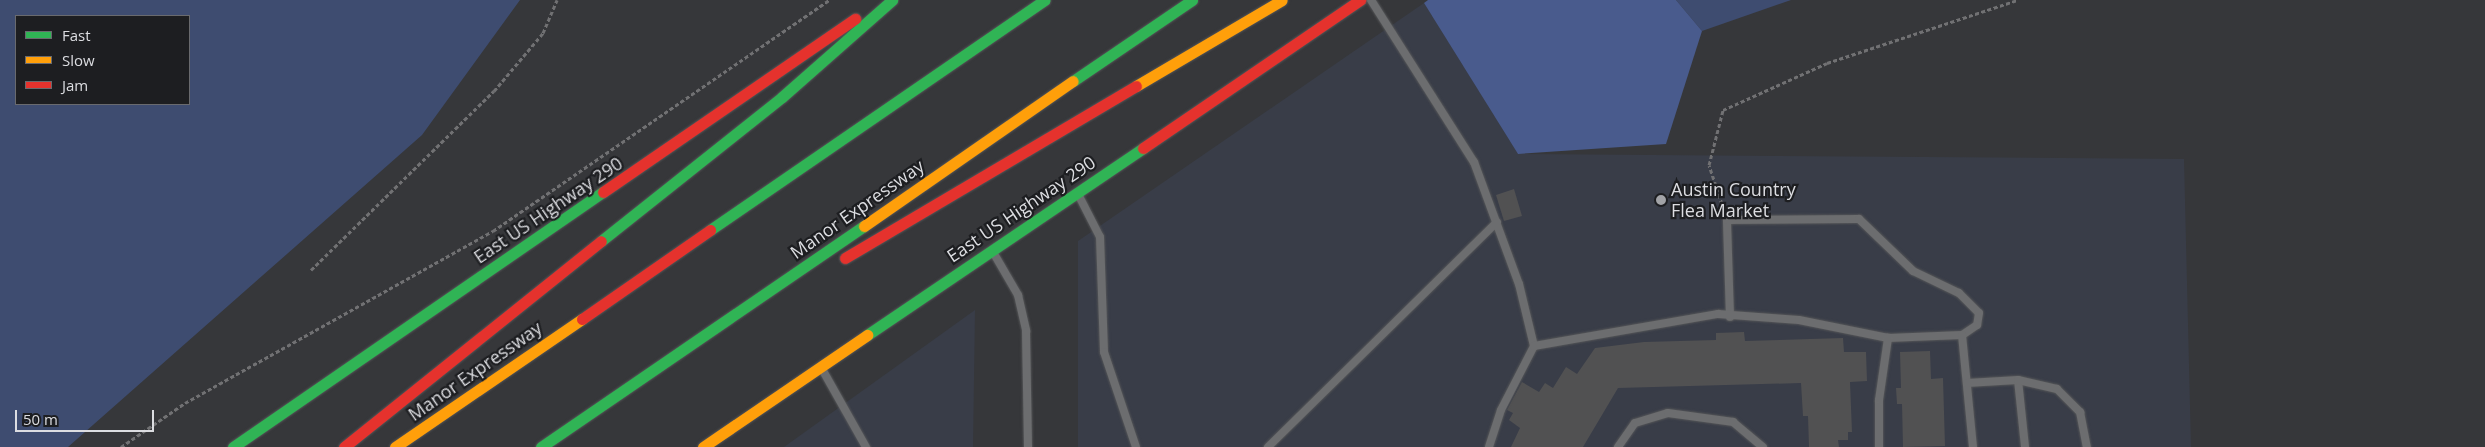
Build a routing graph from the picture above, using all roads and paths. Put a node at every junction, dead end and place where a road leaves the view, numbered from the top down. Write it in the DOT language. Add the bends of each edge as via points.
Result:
graph roads {
  1 [pos="558,0"];
  2 [pos="829,0"];
  3 [pos="882,0"];
  4 [pos="892,0"];
  5 [pos="1045,0"];
  6 [pos="1192,0"];
  7 [pos="1282,0"];
  8 [pos="1360,0"];
  9 [pos="1371,0"];
  10 [pos="2018,0"];
  11 [pos="1078,192"];
  12 [pos="1727,220"];
  13 [pos="1497,222"];
  14 [pos="992,250"];
  15 [pos="311,270"];
  16 [pos="758,298"];
  17 [pos="1730,317"];
  18 [pos="1962,335"];
  19 [pos="1888,338"];
  20 [pos="1534,346"];
  21 [pos="821,367"];
  22 [pos="2018,380"];
  23 [pos="1967,383"];
  24 [pos="706,446"];
  25 [pos="121,447"];
  26 [pos="233,447"];
  27 [pos="344,447"];
  28 [pos="395,447"];
  29 [pos="541,447"];
  30 [pos="866,447"];
  31 [pos="1028,447"];
  32 [pos="1136,447"];
  33 [pos="1268,447"];
  34 [pos="1489,447"];
  35 [pos="1618,447"];
  36 [pos="1763,447"];
  37 [pos="1879,447"];
  38 [pos="1973,447"];
  39 [pos="2025,447"];
  40 [pos="2087,447"];
  1 -- 15 [label="path" via="544,33 494,91"];
  2 -- 25 [label="path" via="493,231 185,403"];
  3 -- 26 [label="main road, East US Highway 290"];
  4 -- 27 [label="main road" via="782,97"];
  5 -- 28 [label="main road, Manor Expressway"];
  6 -- 16 [label="main road, Manor Expressway"];
  7 -- 16 [label="main road" via="829,266"];
  8 -- 11 [label="main road, East US Highway 290"];
  9 -- 13 [label="lane" via="1474,162"];
  10 -- 12 [label="path" via="1827,63 1723,110 1709,165"];
  11 -- 14 [label="main road, East US Highway 290"];
  11 -- 32 [label="lane" via="1100,237 1104,352"];
  12 -- 17 [label="lane"];
  12 -- 18 [label="lane" via="1859,219 1913,271 1959,292 1979,313 1978,325"];
  13 -- 20 [label="lane" via="1515,270"];
  13 -- 33 [label="lane"];
  14 -- 21 [label="main road, East US Highway 290"];
  14 -- 31 [label="lane" via="1018,295 1026,331"];
  16 -- 29 [label="main road, Manor Expressway"];
  17 -- 19 [label="lane" via="1799,320"];
  17 -- 20 [label="lane" via="1718,314"];
  18 -- 19 [label="lane"];
  18 -- 23 [label="lane"];
  19 -- 37 [label="lane" via="1879,400"];
  20 -- 34 [label="lane" via="1501,410"];
  21 -- 24 [label="main road, East US Highway 290"];
  21 -- 30 [label="lane"];
  22 -- 23 [label="lane"];
  22 -- 39 [label="lane"];
  22 -- 40 [label="lane" via="2057,389 2080,412"];
  23 -- 38 [label="lane"];
  35 -- 36 [label="lane" via="1635,423 1668,413 1733,422"];
}
